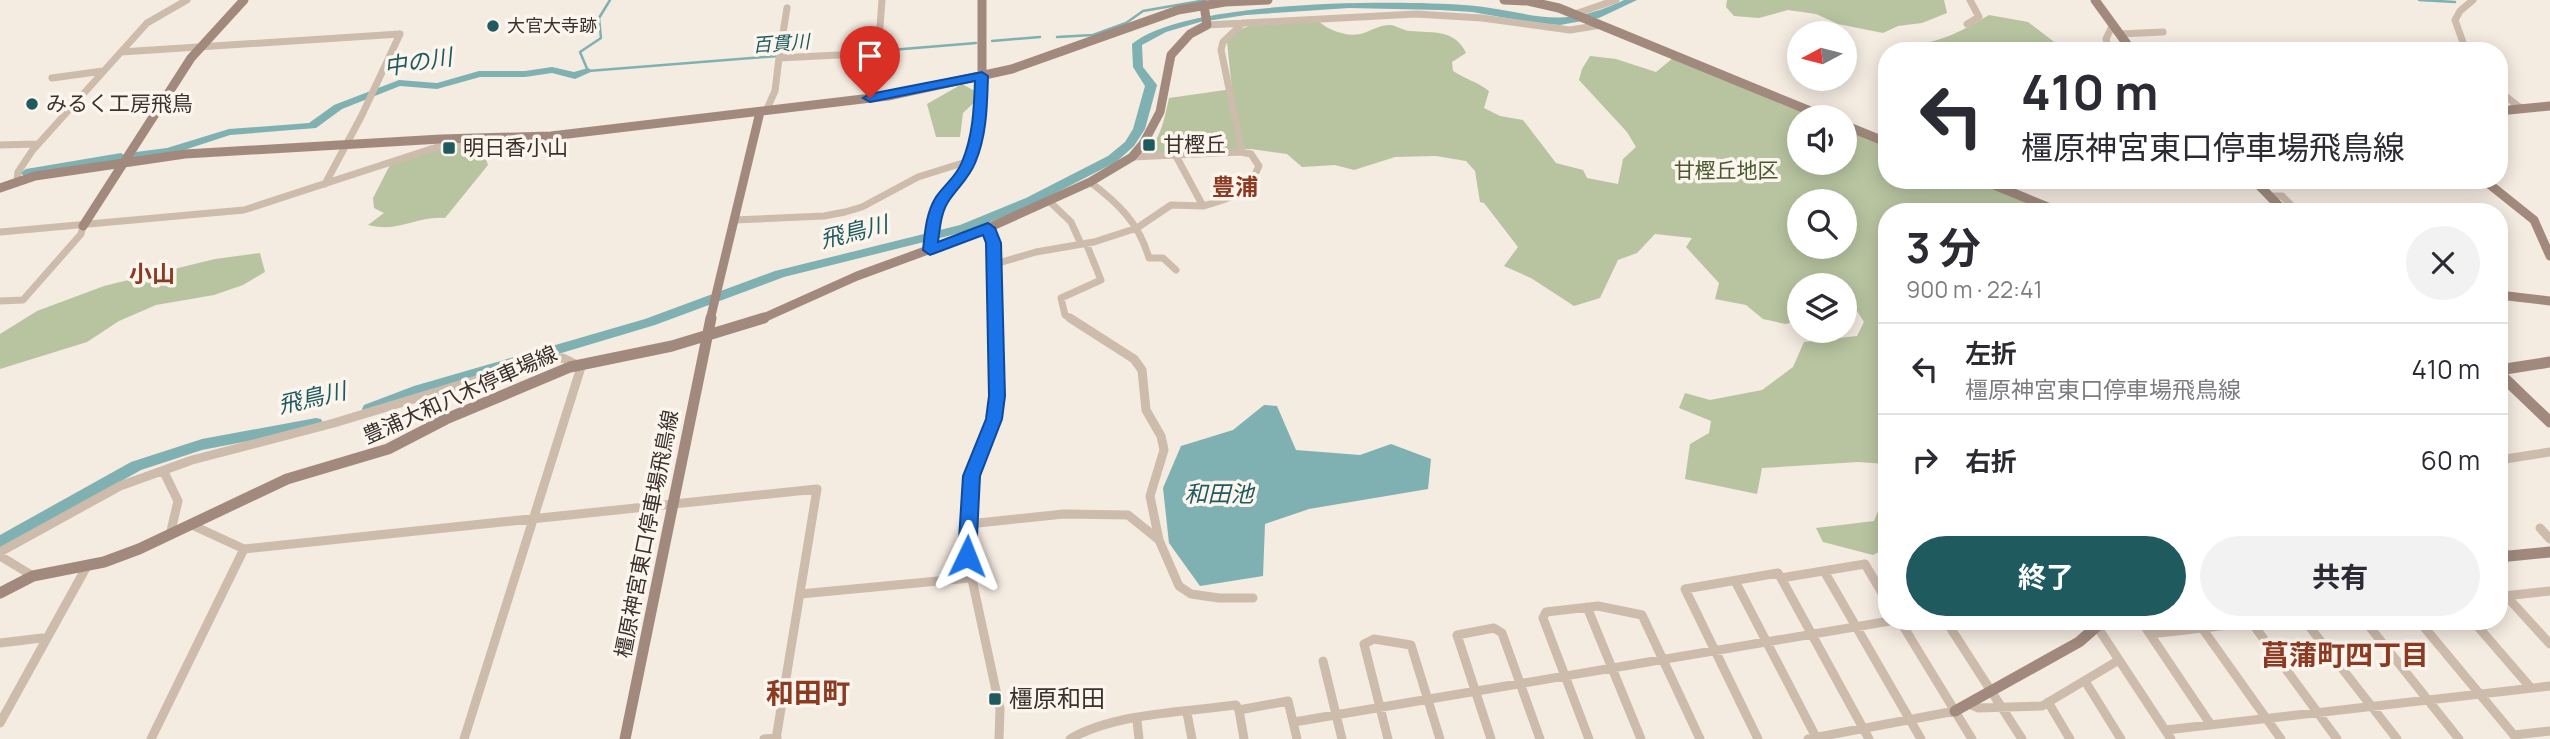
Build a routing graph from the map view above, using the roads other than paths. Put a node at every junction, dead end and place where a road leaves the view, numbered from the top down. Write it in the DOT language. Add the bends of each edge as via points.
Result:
graph roads {
  1 [pos="187,0"];
  2 [pos="244,0"];
  3 [pos="882,0"];
  4 [pos="982,0"];
  5 [pos="1269,0"];
  6 [pos="1504,0"];
  7 [pos="1616,0"];
  8 [pos="1970,0"];
  9 [pos="2095,0"];
  10 [pos="2473,0"];
  11 [pos="1559,4"];
  12 [pos="1204,5"];
  13 [pos="787,8"];
  14 [pos="1574,14"];
  15 [pos="1207,21"];
  16 [pos="1243,23"];
  17 [pos="1598,24"];
  18 [pos="1967,24"];
  19 [pos="2113,24"];
  20 [pos="2163,32"];
  21 [pos="2120,34"];
  22 [pos="2107,42"];
  23 [pos="2126,42"];
  24 [pos="2463,42"];
  25 [pos="201,47"];
  26 [pos="121,52"];
  27 [pos="779,57"];
  28 [pos="103,71"];
  29 [pos="982,76"];
  30 [pos="52,78"];
  31 [pos="2508,98"];
  32 [pos="1796,105"];
  33 [pos="2550,106"];
  34 [pos="2522,109"];
  35 [pos="2508,110"];
  36 [pos="763,111"];
  37 [pos="1857,130"];
  38 [pos="1878,139"];
  39 [pos="439,143"];
  40 [pos="38,144"];
  41 [pos="348,144"];
  42 [pos="0,145"];
  43 [pos="1242,152"];
  44 [pos="1176,156"];
  45 [pos="1132,157"];
  46 [pos="125,162"];
  47 [pos="969,162"];
  48 [pos="17,181"];
  49 [pos="1090,182"];
  50 [pos="325,184"];
  51 [pos="0,189"];
  52 [pos="2004,189"];
  53 [pos="2262,189"];
  54 [pos="2495,189"];
  55 [pos="2269,196"];
  56 [pos="0,197"];
  57 [pos="1049,201"];
  58 [pos="2038,203"];
  59 [pos="2276,203"];
  60 [pos="2289,203"];
  61 [pos="1203,205"];
  62 [pos="734,220"];
  63 [pos="83,226"];
  64 [pos="988,228"];
  65 [pos="1137,228"];
  66 [pos="0,232"];
  67 [pos="1084,244"];
  68 [pos="930,250"];
  69 [pos="2550,256"];
  70 [pos="995,264"];
  71 [pos="1176,270"];
  72 [pos="2508,296"];
  73 [pos="0,301"];
  74 [pos="2550,301"];
  75 [pos="706,337"];
  76 [pos="2550,362"];
  77 [pos="580,364"];
  78 [pos="2508,370"];
  79 [pos="2508,381"];
  80 [pos="2550,422"];
  81 [pos="2550,452"];
  82 [pos="2508,459"];
  83 [pos="164,470"];
  84 [pos="673,504"];
  85 [pos="536,518"];
  86 [pos="969,524"];
  87 [pos="192,525"];
  88 [pos="2540,528"];
  89 [pos="170,535"];
  90 [pos="2550,539"];
  91 [pos="1158,540"];
  92 [pos="243,549"];
  93 [pos="2550,552"];
  94 [pos="0,554"];
  95 [pos="2508,556"];
  96 [pos="87,566"];
  97 [pos="1824,570"];
  98 [pos="33,576"];
  99 [pos="970,578"];
  100 [pos="1781,578"];
  101 [pos="1735,581"];
  102 [pos="1878,586"];
  103 [pos="2550,591"];
  104 [pos="0,593"];
  105 [pos="2508,593"];
  106 [pos="800,594"];
  107 [pos="1253,598"];
  108 [pos="2508,600"];
  109 [pos="1587,607"];
  110 [pos="1878,623"];
  111 [pos="1856,627"];
  112 [pos="1906,630"];
  113 [pos="1953,630"];
  114 [pos="2094,630"];
  115 [pos="2104,630"];
  116 [pos="2147,630"];
  117 [pos="2185,630"];
  118 [pos="2203,630"];
  119 [pos="2257,630"];
  120 [pos="2312,630"];
  121 [pos="2372,630"];
  122 [pos="2427,630"];
  123 [pos="2481,630"];
  124 [pos="2150,634"];
  125 [pos="1812,635"];
  126 [pos="44,640"];
  127 [pos="0,643"];
  128 [pos="1767,643"];
  129 [pos="2550,644"];
  130 [pos="1716,652"];
  131 [pos="1664,660"];
  132 [pos="2119,660"];
  133 [pos="1322,661"];
  134 [pos="1612,669"];
  135 [pos="1566,677"];
  136 [pos="2085,681"];
  137 [pos="1520,684"];
  138 [pos="2550,686"];
  139 [pos="2531,688"];
  140 [pos="1475,692"];
  141 [pos="1992,692"];
  142 [pos="2480,694"];
  143 [pos="1428,700"];
  144 [pos="2428,701"];
  145 [pos="2048,702"];
  146 [pos="1969,704"];
  147 [pos="2372,707"];
  148 [pos="1380,708"];
  149 [pos="2003,708"];
  150 [pos="1239,710"];
  151 [pos="1955,711"];
  152 [pos="1187,713"];
  153 [pos="2318,713"];
  154 [pos="1336,715"];
  155 [pos="2267,719"];
  156 [pos="1137,721"];
  157 [pos="1910,721"];
  158 [pos="1294,722"];
  159 [pos="0,723"];
  160 [pos="2211,725"];
  161 [pos="2550,731"];
  162 [pos="1866,734"];
  163 [pos="1086,735"];
  164 [pos="2168,735"];
  165 [pos="2516,737"];
  166 [pos="776,738"];
  167 [pos="151,739"];
  168 [pos="464,739"];
  169 [pos="625,739"];
  170 [pos="764,739"];
  171 [pos="999,739"];
  172 [pos="1070,739"];
  173 [pos="1139,739"];
  174 [pos="1192,739"];
  175 [pos="1244,739"];
  176 [pos="1297,739"];
  177 [pos="1342,739"];
  178 [pos="1388,739"];
  179 [pos="1440,739"];
  180 [pos="1491,739"];
  181 [pos="1541,739"];
  182 [pos="1590,739"];
  183 [pos="1641,739"];
  184 [pos="1700,739"];
  185 [pos="1758,739"];
  186 [pos="1814,739"];
  187 [pos="1920,739"];
  188 [pos="1972,739"];
  189 [pos="2022,739"];
  190 [pos="2070,739"];
  191 [pos="2121,739"];
  192 [pos="2280,739"];
  193 [pos="2337,739"];
  194 [pos="2397,739"];
  195 [pos="2459,739"];
  1 -- 26 [label="street" via="147,23"];
  2 -- 25 [label="main road"];
  3 -- 27 [label="street" via="878,51"];
  4 -- 29 [label="main road"];
  5 -- 12 [label="main road"];
  6 -- 11 [label="main road"];
  7 -- 14 [label="street"];
  8 -- 18 [label="street" via="1979,17"];
  9 -- 19 [label="main road"];
  10 -- 24 [label="street" via="2455,20"];
  11 -- 14 [label="main road"];
  12 -- 15 [label="main road"];
  12 -- 29 [label="main road"];
  13 -- 27 [label="street"];
  14 -- 17 [label="main road"];
  15 -- 16 [label="street"];
  15 -- 45 [label="main road" via="1171,55 1160,112"];
  16 -- 17 [label="street" via="1416,14 1570,30"];
  16 -- 43 [label="street" via="1223,42 1221,50"];
  17 -- 32 [label="main road"];
  19 -- 21 [label="main road"];
  19 -- 22 [label="street"];
  20 -- 21 [label="street"];
  21 -- 23 [label="main road"];
  25 -- 26 [label="street"];
  25 -- 41 [label="street" via="400,34"];
  25 -- 46 [label="main road"];
  26 -- 28 [label="street"];
  27 -- 36 [label="street" via="775,91"];
  28 -- 30 [label="street"];
  28 -- 40 [label="street"];
  29 -- 36 [label="main road" via="894,95"];
  29 -- 47 [label="street" via="979,124"];
  31 -- 34 [label="street"];
  33 -- 34 [label="main road"];
  34 -- 35 [label="main road"];
  36 -- 39 [label="main road" via="551,136"];
  36 -- 62 [label="main road, 橿原神宮東口停車場飛鳥線"];
  37 -- 38 [label="main road"];
  39 -- 41 [label="main road"];
  39 -- 50 [label="street"];
  40 -- 42 [label="street"];
  40 -- 48 [label="street" via="18,172"];
  41 -- 46 [label="main road" via="201,152"];
  41 -- 50 [label="street"];
  43 -- 44 [label="street"];
  43 -- 61 [label="street" via="1259,166 1252,186 1236,197"];
  44 -- 45 [label="street"];
  44 -- 61 [label="street"];
  45 -- 49 [label="main road"];
  46 -- 48 [label="main road"];
  46 -- 63 [label="main road"];
  47 -- 62 [label="street" via="918,177 845,212"];
  47 -- 68 [label="street" via="943,198"];
  48 -- 51 [label="main road"];
  49 -- 57 [label="main road"];
  49 -- 65 [label="street" via="1123,206"];
  50 -- 63 [label="street" via="244,210"];
  51 -- 56 [label="street"];
  52 -- 58 [label="main road"];
  53 -- 55 [label="main road"];
  54 -- 69 [label="main road" via="2534,220"];
  55 -- 59 [label="main road"];
  55 -- 60 [label="street" via="2282,196"];
  57 -- 64 [label="main road"];
  57 -- 67 [label="street" via="1071,222"];
  61 -- 65 [label="street" via="1171,205"];
  62 -- 75 [label="main road, 橿原神宮東口停車場飛鳥線"];
  63 -- 66 [label="street"];
  63 -- 73 [label="street" via="23,300"];
  64 -- 68 [label="main road"];
  64 -- 70 [label="street"];
  65 -- 67 [label="street"];
  65 -- 71 [label="street" via="1149,258 1163,258"];
  67 -- 70 [label="street"];
  67 -- 91 [label="street" via="1101,279 1061,298 1060,306 1065,315 1134,359 1142,370 1146,410 1164,450 1150,496"];
  68 -- 75 [label="main road" via="857,276 778,313"];
  70 -- 86 [label="street" via="997,396 994,419 971,476"];
  72 -- 74 [label="main road"];
  75 -- 77 [label="main road, 豊浦大和八木停車場線"];
  75 -- 84 [label="main road, 橿原神宮東口停車場飛鳥線"];
  76 -- 78 [label="main road"];
  77 -- 83 [label="street" via="563,358 539,361"];
  77 -- 85 [label="street"];
  77 -- 87 [label="main road, 豊浦大和八木停車場線" via="446,419 388,449 287,479"];
  79 -- 80 [label="main road"];
  81 -- 82 [label="street"];
  83 -- 89 [label="street" via="178,501"];
  83 -- 94 [label="street" via="120,486"];
  84 -- 85 [label="street"];
  84 -- 106 [label="street" via="817,489"];
  84 -- 169 [label="main road, 橿原神宮東口停車場飛鳥線"];
  85 -- 92 [label="street"];
  85 -- 168 [label="street"];
  86 -- 91 [label="street" via="1064,514 1128,515"];
  86 -- 99 [label="street"];
  87 -- 89 [label="main road, 豊浦大和八木停車場線"];
  87 -- 92 [label="street"];
  88 -- 90 [label="street"];
  89 -- 96 [label="main road, 豊浦大和八木停車場線"];
  91 -- 107 [label="street" via="1180,586 1191,594"];
  92 -- 167 [label="street"];
  93 -- 95 [label="main road"];
  94 -- 98 [label="street"];
  96 -- 98 [label="main road, 豊浦大和八木停車場線"];
  96 -- 126 [label="street"];
  97 -- 100 [label="street"];
  97 -- 102 [label="street" via="1865,564"];
  97 -- 111 [label="street"];
  98 -- 104 [label="main road, 豊浦大和八木停車場線"];
  99 -- 106 [label="street"];
  99 -- 171 [label="street" via="1000,709"];
  100 -- 101 [label="street" via="1778,573"];
  100 -- 125 [label="street"];
  101 -- 128 [label="street"];
  101 -- 130 [label="street" via="1685,589"];
  103 -- 105 [label="street"];
  106 -- 166 [label="street"];
  108 -- 129 [label="street"];
  109 -- 131 [label="street" via="1642,615"];
  109 -- 134 [label="street"];
  109 -- 135 [label="street" via="1546,612 1543,618"];
  110 -- 111 [label="street"];
  111 -- 125 [label="street"];
  111 -- 157 [label="street"];
  112 -- 151 [label="street"];
  113 -- 141 [label="street"];
  114 -- 141 [label="main road"];
  115 -- 132 [label="street"];
  116 -- 124 [label="street"];
  117 -- 124 [label="street"];
  118 -- 155 [label="street"];
  119 -- 153 [label="street"];
  120 -- 147 [label="street"];
  121 -- 144 [label="street"];
  122 -- 142 [label="street"];
  123 -- 139 [label="street"];
  124 -- 160 [label="street"];
  125 -- 128 [label="street"];
  125 -- 162 [label="street"];
  126 -- 127 [label="street"];
  126 -- 159 [label="street"];
  128 -- 130 [label="street"];
  128 -- 186 [label="street"];
  130 -- 131 [label="street"];
  130 -- 185 [label="street"];
  131 -- 134 [label="street"];
  131 -- 184 [label="street"];
  132 -- 136 [label="street"];
  132 -- 164 [label="street"];
  133 -- 154 [label="street"];
  134 -- 135 [label="street"];
  134 -- 183 [label="street"];
  135 -- 137 [label="street"];
  135 -- 182 [label="street"];
  136 -- 145 [label="street"];
  136 -- 191 [label="street"];
  137 -- 140 [label="street"];
  137 -- 140 [label="street" via="1502,633 1494,628 1457,635"];
  137 -- 181 [label="street"];
  138 -- 139 [label="street"];
  139 -- 142 [label="street"];
  140 -- 143 [label="street"];
  140 -- 180 [label="street"];
  141 -- 146 [label="main road"];
  141 -- 149 [label="street"];
  142 -- 144 [label="street"];
  142 -- 165 [label="street"];
  143 -- 148 [label="street"];
  143 -- 148 [label="street" via="1411,645 1374,639 1364,644"];
  143 -- 179 [label="street"];
  144 -- 147 [label="street"];
  144 -- 195 [label="street"];
  145 -- 149 [label="street"];
  145 -- 190 [label="street"];
  146 -- 149 [label="street"];
  146 -- 151 [label="main road"];
  147 -- 153 [label="street"];
  147 -- 194 [label="street"];
  148 -- 154 [label="street"];
  148 -- 178 [label="street"];
  149 -- 189 [label="street"];
  150 -- 152 [label="street" via="1236,705"];
  150 -- 158 [label="street" via="1288,701"];
  150 -- 175 [label="street"];
  151 -- 157 [label="street"];
  151 -- 188 [label="street"];
  152 -- 156 [label="street"];
  152 -- 174 [label="street"];
  153 -- 155 [label="street"];
  153 -- 193 [label="street"];
  154 -- 158 [label="street"];
  154 -- 177 [label="street"];
  155 -- 160 [label="street"];
  155 -- 192 [label="street"];
  156 -- 163 [label="street"];
  156 -- 173 [label="street"];
  157 -- 162 [label="street"];
  157 -- 187 [label="street"];
  158 -- 176 [label="street"];
  160 -- 164 [label="street"];
  161 -- 165 [label="street"];
  162 -- 186 [label="street"];
  163 -- 172 [label="street"];
  166 -- 170 [label="street"];
}
